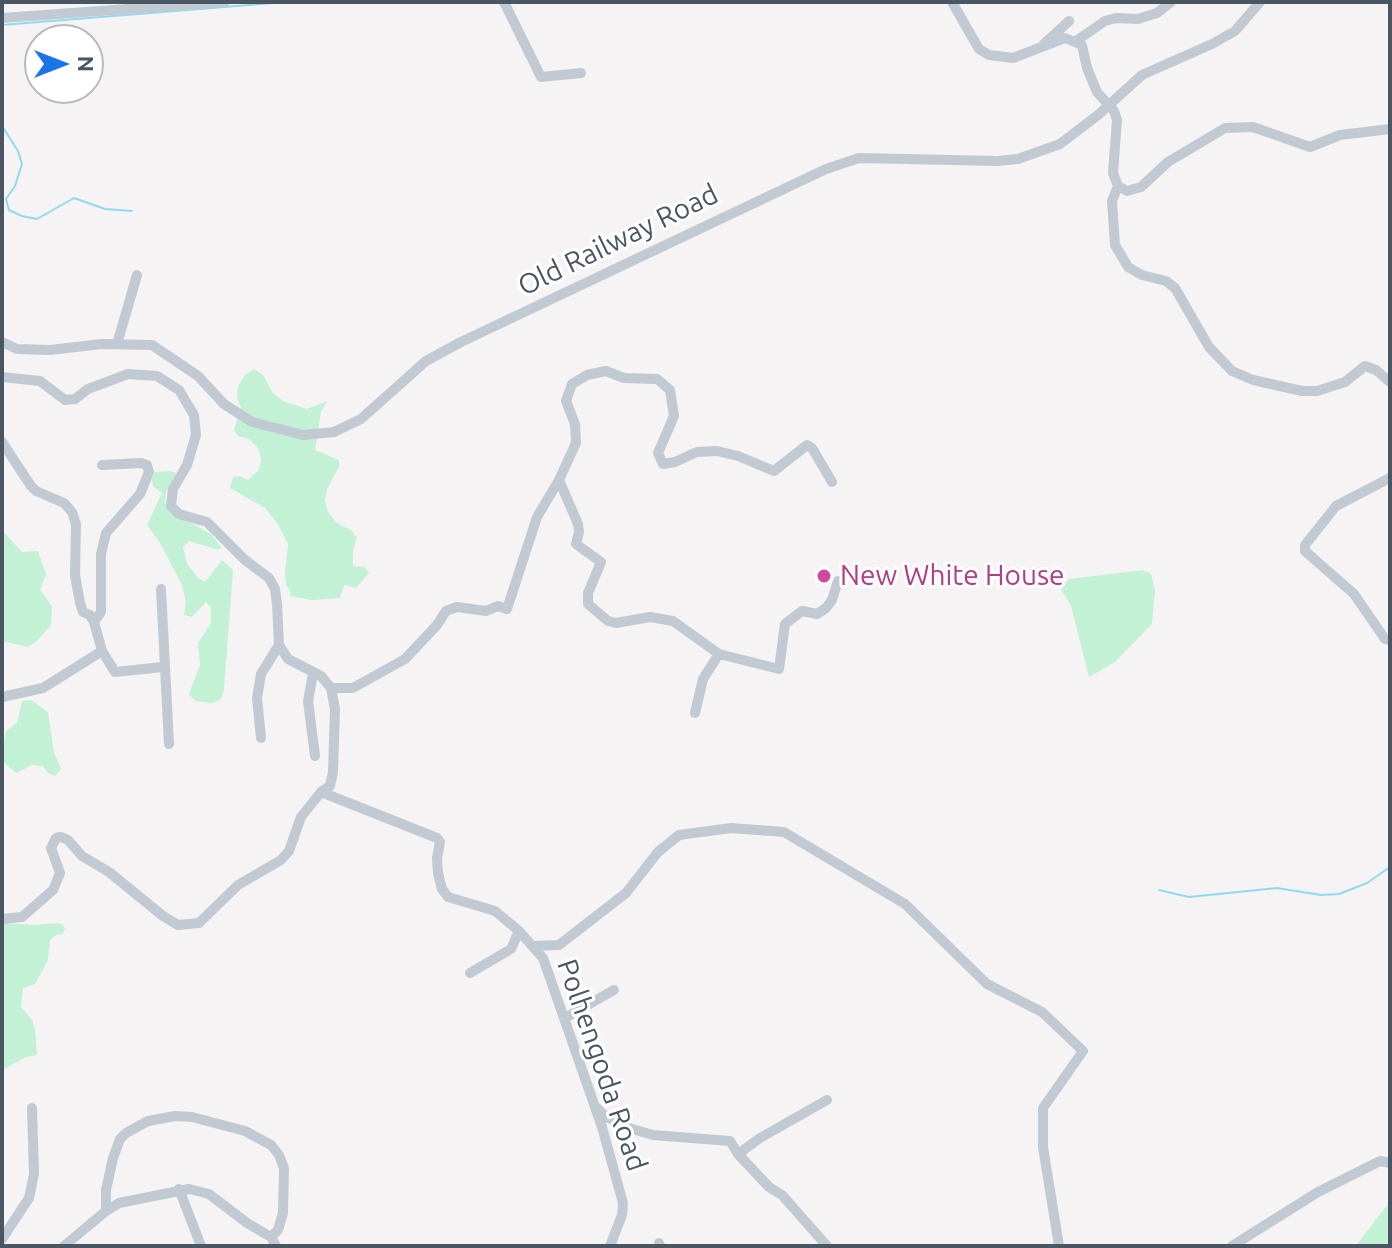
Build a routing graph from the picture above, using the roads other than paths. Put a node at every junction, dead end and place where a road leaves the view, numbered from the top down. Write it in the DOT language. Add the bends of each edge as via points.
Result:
graph roads {
  1 [pos="225,2"];
  2 [pos="504,2"];
  3 [pos="952,2"];
  4 [pos="1171,2"];
  5 [pos="1260,2"];
  6 [pos="2,18"];
  7 [pos="1069,21"];
  8 [pos="1076,41"];
  9 [pos="1040,48"];
  10 [pos="581,73"];
  11 [pos="1108,104"];
  12 [pos="1390,129"];
  13 [pos="1118,186"];
  14 [pos="137,275"];
  15 [pos="2,342"];
  16 [pos="117,344"];
  17 [pos="2,377"];
  18 [pos="1390,382"];
  19 [pos="2,442"];
  20 [pos="102,465"];
  21 [pos="1390,478"];
  22 [pos="559,480"];
  23 [pos="832,482"];
  24 [pos="838,581"];
  25 [pos="161,589"];
  26 [pos="94,622"];
  27 [pos="1390,640"];
  28 [pos="279,645"];
  29 [pos="102,651"];
  30 [pos="719,654"];
  31 [pos="163,667"];
  32 [pos="313,674"];
  33 [pos="331,688"];
  34 [pos="2,697"];
  35 [pos="695,713"];
  36 [pos="261,738"];
  37 [pos="169,744"];
  38 [pos="315,756"];
  39 [pos="321,792"];
  40 [pos="2,919"];
  41 [pos="519,931"];
  42 [pos="534,946"];
  43 [pos="470,973"];
  44 [pos="614,990"];
  45 [pos="565,1018"];
  46 [pos="827,1100"];
  47 [pos="593,1104"];
  48 [pos="32,1108"];
  49 [pos="738,1154"];
  50 [pos="1390,1163"];
  51 [pos="179,1189"];
  52 [pos="106,1211"];
  53 [pos="2,1239"];
  54 [pos="274,1242"];
  55 [pos="64,1246"];
  56 [pos="201,1246"];
  57 [pos="610,1246"];
  58 [pos="827,1246"];
  59 [pos="1059,1246"];
  60 [pos="1232,1246"];
  1 -- 6 [label="street"];
  2 -- 10 [label="street" via="541,77"];
  3 -- 9 [label="street" via="979,49 989,55 1013,58"];
  4 -- 8 [label="street" via="1138,19 1105,21"];
  5 -- 11 [label="street, Old Railway Road" via="1235,31 1142,75"];
  7 -- 9 [label="street"];
  8 -- 9 [label="street" via="1065,38"];
  8 -- 11 [label="street" via="1082,45 1097,92"];
  11 -- 13 [label="street" via="1117,120 1113,173"];
  11 -- 16 [label="street, Old Railway Road" via="1060,144 1018,159 859,158 826,169 461,342 426,361 361,419 334,432 303,435 252,422 152,345"];
  12 -- 13 [label="street" via="1340,135 1310,147 1253,127 1225,128 1168,162 1141,187 1127,191"];
  13 -- 18 [label="street" via="1112,201 1115,245 1128,267 1175,288 1209,347 1232,371 1302,391 1345,382 1365,366"];
  14 -- 16 [label="street"];
  15 -- 16 [label="street, Old Railway Road" via="17,349 50,350"];
  17 -- 28 [label="street" via="40,381 65,400 128,374 157,376 179,390 194,415 196,435 171,506 179,514 207,522 269,578 275,589"];
  19 -- 26 [label="street" via="36,491 72,512 80,603"];
  20 -- 26 [label="street" via="141,463 149,472 140,494 106,533 101,612"];
  21 -- 27 [label="street" via="1336,506 1305,545 1305,551 1354,594"];
  22 -- 23 [label="street" via="576,443 566,401 572,384 606,371 624,378 657,379 670,390 674,416 658,453 663,464 717,451 774,471 807,445"];
  22 -- 30 [label="street" via="578,524 576,544 601,562 588,604 616,623 650,617 673,621"];
  22 -- 33 [label="street" via="537,517 507,609 446,611 405,659 353,688"];
  24 -- 30 [label="street" via="826,608 817,614 802,611 785,624 779,669"];
  25 -- 31 [label="street"];
  26 -- 29 [label="street"];
  28 -- 32 [label="street" via="288,659"];
  28 -- 36 [label="street" via="261,674"];
  29 -- 31 [label="street" via="115,672"];
  29 -- 34 [label="street" via="43,688"];
  30 -- 35 [label="street" via="703,679"];
  31 -- 37 [label="street"];
  32 -- 33 [label="street"];
  32 -- 38 [label="street" via="308,701"];
  33 -- 39 [label="street" via="333,772 330,786"];
  39 -- 40 [label="street" via="301,817 281,860 238,885 199,923 170,921 61,837 51,848 60,873 53,890 22,917"];
  39 -- 41 [label="street, Polhengoda Road" via="437,838 438,873 448,897 495,911"];
  41 -- 42 [label="street, Polhengoda Road"];
  41 -- 43 [label="street" via="511,949"];
  42 -- 45 [label="street, Polhengoda Road"];
  42 -- 59 [label="street" via="559,945 626,893 658,852 679,835 731,828 784,832 905,904 987,984 1042,1012 1083,1051 1043,1108 1043,1147"];
  44 -- 45 [label="street"];
  45 -- 47 [label="street, Polhengoda Road"];
  46 -- 49 [label="street"];
  47 -- 49 [label="street" via="629,1128 679,1138 725,1139"];
  47 -- 57 [label="street, Polhengoda Road" via="623,1203"];
  48 -- 53 [label="street" via="34,1174 29,1198"];
  49 -- 58 [label="street"];
  50 -- 60 [label="street" via="1380,1161 1318,1192"];
  51 -- 52 [label="street"];
  51 -- 54 [label="street" via="209,1194"];
  51 -- 56 [label="street"];
  52 -- 54 [label="street" via="106,1190 120,1139 148,1121 192,1117 245,1131 279,1155 284,1168 283,1213"];
  52 -- 55 [label="street"];
}
